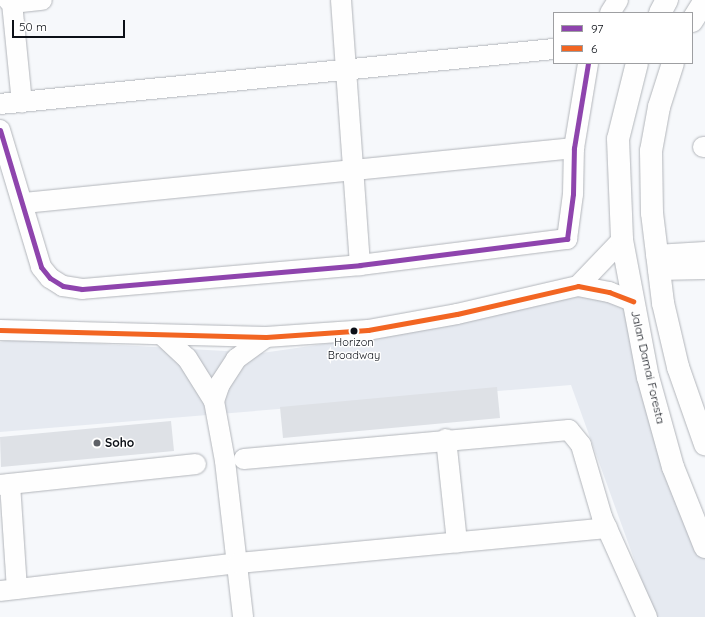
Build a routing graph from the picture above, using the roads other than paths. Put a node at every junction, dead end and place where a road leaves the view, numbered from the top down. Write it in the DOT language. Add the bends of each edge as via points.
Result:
graph roads {
  1 [pos="42,0"];
  2 [pos="341,0"];
  3 [pos="618,0"];
  4 [pos="667,0"];
  5 [pos="705,0"];
  6 [pos="10,2"];
  7 [pos="611,12"];
  8 [pos="661,12"];
  9 [pos="693,19"];
  10 [pos="553,49"];
  11 [pos="588,64"];
  12 [pos="637,64"];
  13 [pos="671,68"];
  14 [pos="344,70"];
  15 [pos="22,103"];
  16 [pos="0,104"];
  17 [pos="0,130"];
  18 [pos="574,148"];
  19 [pos="355,170"];
  20 [pos="24,203"];
  21 [pos="622,240"];
  22 [pos="704,261"];
  23 [pos="657,263"];
  24 [pos="360,265"];
  25 [pos="578,286"];
  26 [pos="633,301"];
  27 [pos="0,330"];
  28 [pos="162,335"];
  29 [pos="266,337"];
  30 [pos="678,367"];
  31 [pos="648,377"];
  32 [pos="214,401"];
  33 [pos="446,439"];
  34 [pos="705,444"];
  35 [pos="244,459"];
  36 [pos="196,464"];
  37 [pos="5,485"];
  38 [pos="607,528"];
  39 [pos="457,542"];
  40 [pos="705,547"];
  41 [pos="238,564"];
  42 [pos="8,590"];
  43 [pos="243,617"];
  44 [pos="647,617"];
  1 -- 6 [label="street"];
  2 -- 14 [label="street"];
  3 -- 7 [label="street"];
  4 -- 8 [label="main road"];
  5 -- 9 [label="main road"];
  6 -- 15 [label="street"];
  10 -- 14 [label="street"];
  11 -- 18 [label="street"];
  12 -- 13 [label="main road"];
  12 -- 21 [label="main road, Jalan Damai Foresta" via="618,139"];
  13 -- 23 [label="main road" via="651,151 652,213"];
  14 -- 15 [label="street"];
  14 -- 19 [label="street"];
  15 -- 16 [label="street"];
  17 -- 20 [label="street"];
  18 -- 19 [label="street"];
  18 -- 24 [label="street" via="569,232 565,241"];
  19 -- 20 [label="street"];
  19 -- 24 [label="street"];
  20 -- 24 [label="street" via="41,267 50,278 76,288"];
  21 -- 25 [label="street"];
  21 -- 26 [label="main road, Jalan Damai Foresta"];
  22 -- 23 [label="street"];
  23 -- 30 [label="main road"];
  25 -- 26 [label="street" via="609,292"];
  25 -- 29 [label="street" via="457,314 368,330"];
  26 -- 31 [label="main road, Jalan Damai Foresta"];
  27 -- 28 [label="street"];
  28 -- 29 [label="street"];
  28 -- 32 [label="street" via="191,364"];
  29 -- 32 [label="street" via="236,359 220,384"];
  30 -- 31 [label="main road"];
  30 -- 34 [label="main road"];
  31 -- 40 [label="main road, Jalan Damai Foresta" via="674,467"];
  32 -- 41 [label="street" via="225,461"];
  33 -- 35 [label="street"];
  33 -- 38 [label="street" via="569,430 581,445"];
  33 -- 39 [label="street"];
  36 -- 37 [label="street"];
  37 -- 42 [label="street"];
  38 -- 39 [label="street"];
  38 -- 44 [label="street"];
  39 -- 41 [label="street"];
  41 -- 42 [label="street"];
  41 -- 43 [label="street"];
}
